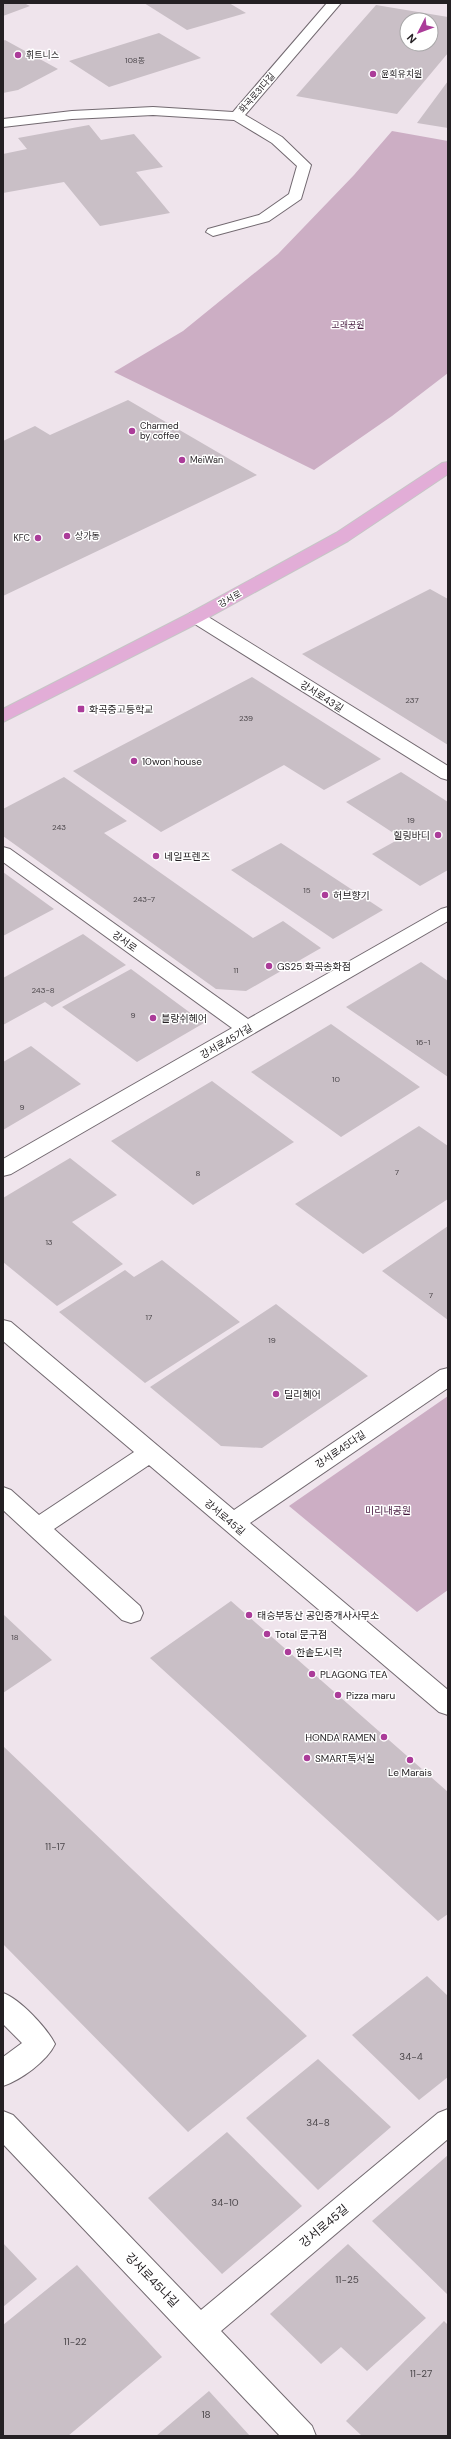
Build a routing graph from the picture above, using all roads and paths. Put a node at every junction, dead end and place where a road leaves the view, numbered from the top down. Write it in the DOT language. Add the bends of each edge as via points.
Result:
graph roads {
  1 [pos="334,3"];
  2 [pos="237,116"];
  3 [pos="3,123"];
  4 [pos="213,232"];
  5 [pos="448,467"];
  6 [pos="196,617"];
  7 [pos="3,716"];
  8 [pos="448,774"];
  9 [pos="3,854"];
  10 [pos="448,913"];
  11 [pos="247,1029"];
  12 [pos="3,1169"];
  13 [pos="3,1328"];
  14 [pos="448,1376"];
  15 [pos="150,1453"];
  16 [pos="3,1496"];
  17 [pos="232,1523"];
  18 [pos="37,1528"];
  19 [pos="131,1613"];
  20 [pos="448,1705"];
  21 [pos="3,2006"];
  22 [pos="3,2074"];
  23 [pos="448,2122"];
  24 [pos="3,2124"];
  25 [pos="199,2330"];
  26 [pos="302,2436"];
  1 -- 2 [label="street, 화곡로31다길"];
  2 -- 3 [label="street" via="153,111 72,115"];
  2 -- 4 [label="street, 화곡로31다길" via="277,140 304,165 296,196 264,218"];
  5 -- 6 [label="main road, 강서로" via="342,537"];
  6 -- 7 [label="main road, 강서로"];
  6 -- 8 [label="street, 강서로43길"];
  9 -- 11 [label="street, 강서로"];
  10 -- 11 [label="street, 강서로45가길"];
  11 -- 12 [label="street, 강서로45가길"];
  13 -- 15 [label="street, 강서로45길"];
  14 -- 17 [label="street, 강서로45다길"];
  15 -- 17 [label="street, 강서로45길"];
  15 -- 18 [label="street"];
  16 -- 18 [label="street"];
  17 -- 20 [label="street, 강서로45길"];
  18 -- 19 [label="street"];
  21 -- 22 [label="street" via="41,2044"];
  23 -- 25 [label="street, 강서로45길"];
  24 -- 25 [label="street, 강서로45나길"];
  25 -- 26 [label="street, 강서로45나길"];
}
